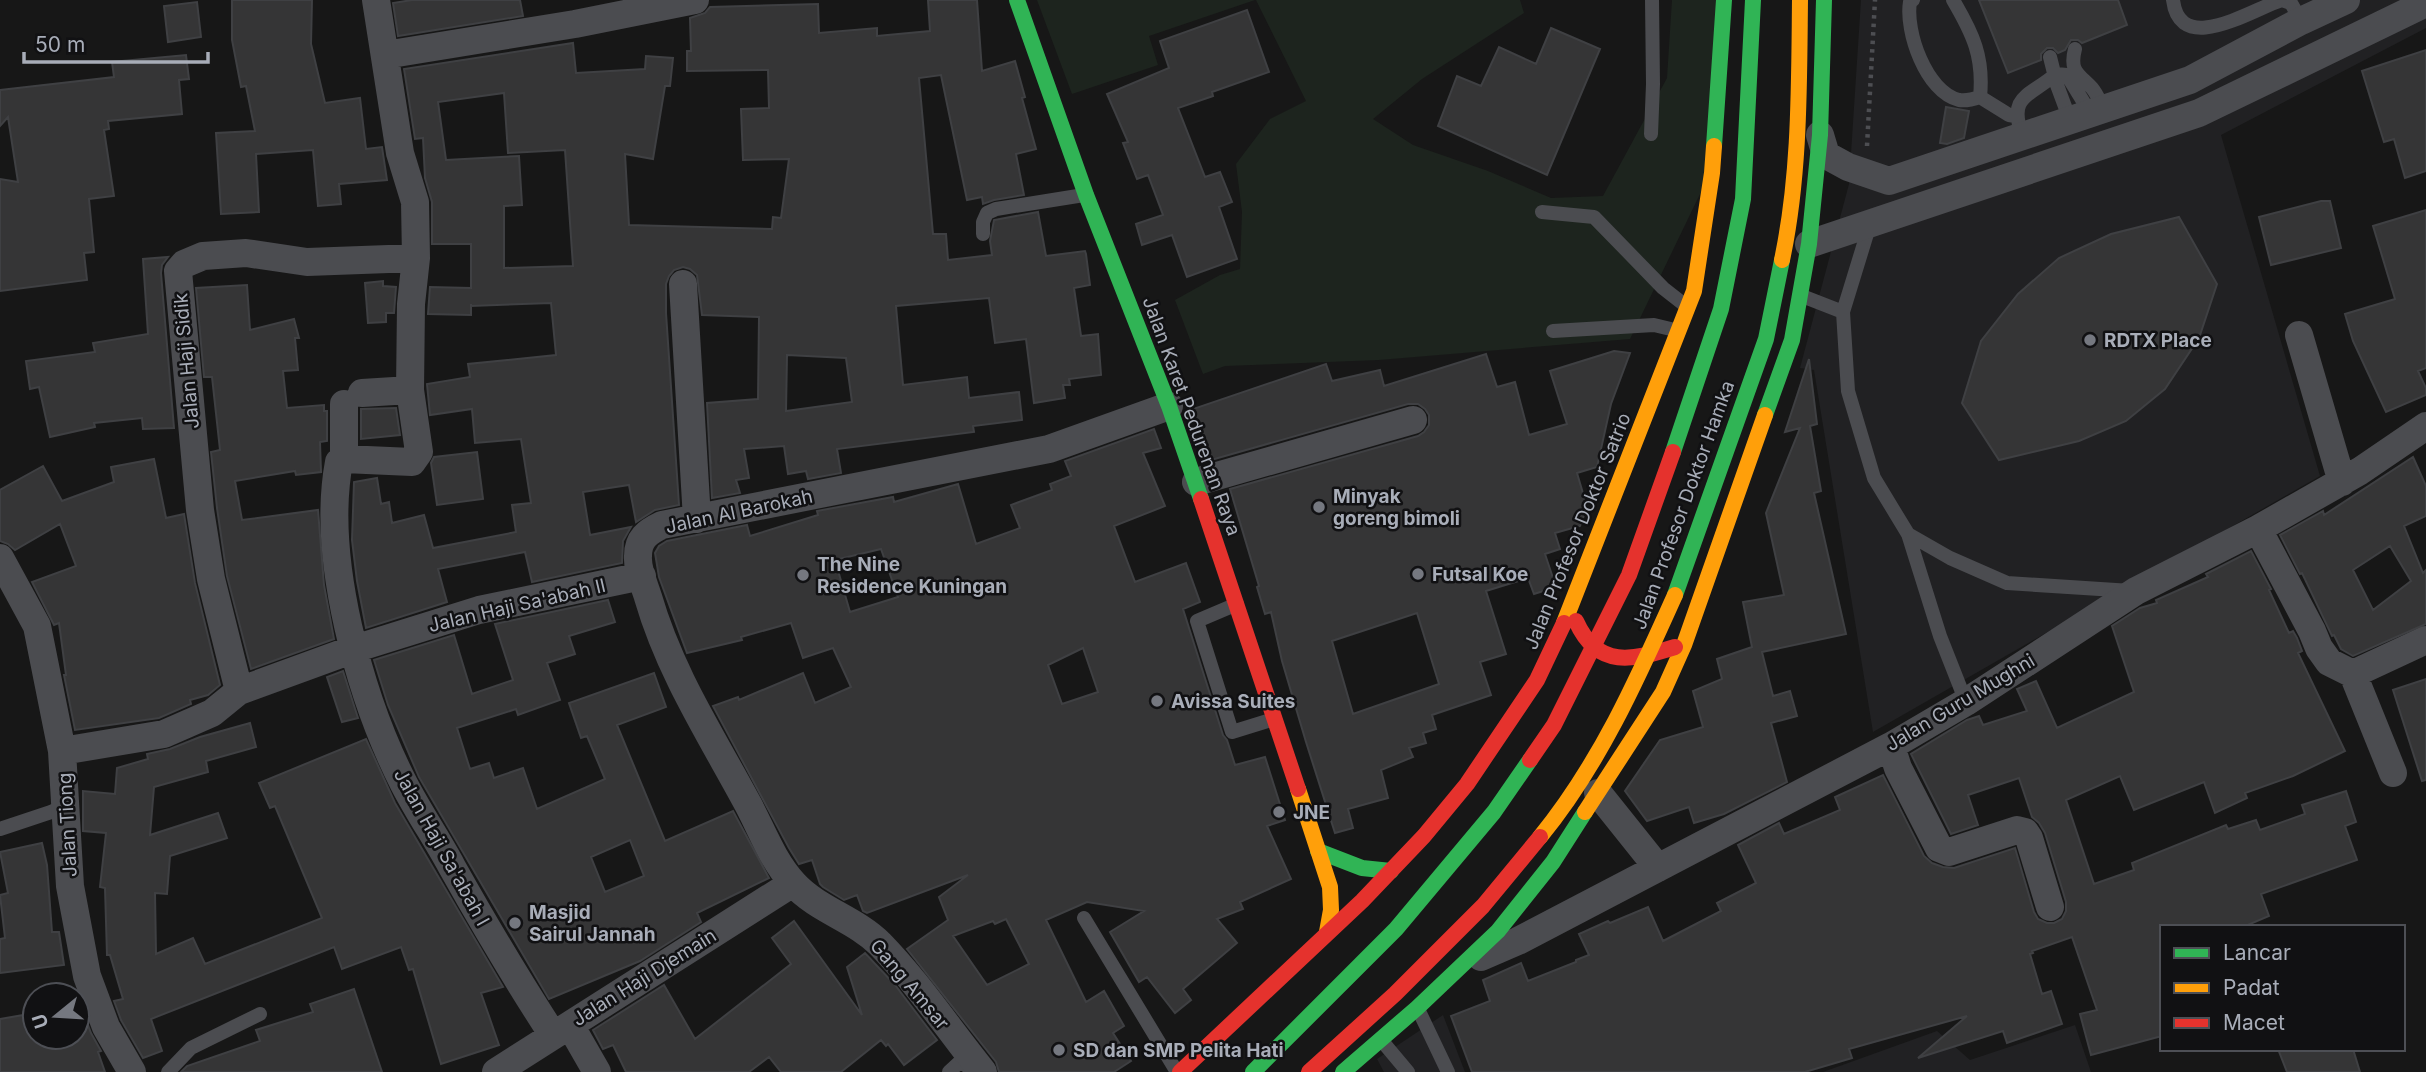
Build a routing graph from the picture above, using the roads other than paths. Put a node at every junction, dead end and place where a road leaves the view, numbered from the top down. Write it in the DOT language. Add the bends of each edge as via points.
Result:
graph roads {
  1 [pos="376,0"];
  2 [pos="695,0"];
  3 [pos="1017,0"];
  4 [pos="1652,0"];
  5 [pos="1724,0"];
  6 [pos="1753,0"];
  7 [pos="1800,0"];
  8 [pos="1824,0"];
  9 [pos="1913,0"];
  10 [pos="1953,0"];
  11 [pos="2173,0"];
  12 [pos="2346,0"];
  13 [pos="2426,3"];
  14 [pos="2301,21"];
  15 [pos="2075,49"];
  16 [pos="385,55"];
  17 [pos="2050,57"];
  18 [pos="2066,74"];
  19 [pos="1980,97"];
  20 [pos="2088,114"];
  21 [pos="2019,125"];
  22 [pos="1651,134"];
  23 [pos="1820,135"];
  24 [pos="1889,181"];
  25 [pos="1086,195"];
  26 [pos="1542,212"];
  27 [pos="1900,214"];
  28 [pos="1870,224"];
  29 [pos="983,234"];
  30 [pos="1809,244"];
  31 [pos="416,258"];
  32 [pos="683,284"];
  33 [pos="1800,296"];
  34 [pos="1688,307"];
  35 [pos="1843,312"];
  36 [pos="1553,331"];
  37 [pos="1680,331"];
  38 [pos="2299,335"];
  39 [pos="410,390"];
  40 [pos="1169,406"];
  41 [pos="1413,420"];
  42 [pos="2426,426"];
  43 [pos="344,459"];
  44 [pos="1196,482"];
  45 [pos="2342,482"];
  46 [pos="697,519"];
  47 [pos="2258,529"];
  48 [pos="1908,534"];
  49 [pos="4,570"];
  50 [pos="642,576"];
  51 [pos="2136,591"];
  52 [pos="1238,604"];
  53 [pos="1571,609"];
  54 [pos="2426,640"];
  55 [pos="1684,645"];
  56 [pos="354,649"];
  57 [pos="2353,674"];
  58 [pos="239,691"];
  59 [pos="1966,702"];
  60 [pos="1275,719"];
  61 [pos="1891,746"];
  62 [pos="62,751"];
  63 [pos="2393,773"];
  64 [pos="1598,793"];
  65 [pos="65,804"];
  66 [pos="0,829"];
  67 [pos="1318,851"];
  68 [pos="1658,868"];
  69 [pos="1391,871"];
  70 [pos="793,883"];
  71 [pos="2050,906"];
  72 [pos="1084,918"];
  73 [pos="1327,932"];
  74 [pos="1462,966"];
  75 [pos="1417,1008"];
  76 [pos="260,1014"];
  77 [pos="561,1030"];
  78 [pos="1380,1039"];
  79 [pos="132,1072"];
  80 [pos="168,1072"];
  81 [pos="496,1072"];
  82 [pos="597,1072"];
  83 [pos="949,1072"];
  84 [pos="972,1072"];
  85 [pos="983,1072"];
  86 [pos="1178,1072"];
  87 [pos="1254,1072"];
  88 [pos="1309,1072"];
  89 [pos="1343,1072"];
  90 [pos="1408,1072"];
  91 [pos="1448,1072"];
  1 -- 16 [label="street"];
  2 -- 16 [label="street"];
  3 -- 25 [label="main road, Jalan Karet Pedurenan Raya"];
  4 -- 22 [label="lane"];
  5 -- 34 [label="main road, Jalan Profesor Doktor Satrio" via="1712,173"];
  6 -- 87 [label="main road, Jalan Profesor Doktor Hamka, bridge" via="1743,199 1721,309 1629,575 1554,725 1494,812 1396,929"];
  7 -- 88 [label="main road, Jalan Profesor Doktor Hamka, bridge" via="1799,117 1789,225 1766,339 1677,591 1627,703 1563,809 1483,906"];
  8 -- 23 [label="main road"];
  9 -- 19 [label="lane" via="1908,17 1926,71 1957,104"];
  10 -- 19 [label="lane" via="1977,49 1983,72"];
  11 -- 14 [label="lane" via="2182,22 2201,27 2225,24 2282,0 2291,3"];
  12 -- 14 [label="street"];
  13 -- 27 [label="street" via="2199,113"];
  14 -- 20 [label="street" via="2190,80"];
  15 -- 18 [label="lane"];
  16 -- 31 [label="street" via="400,153 415,202"];
  17 -- 18 [label="lane"];
  18 -- 20 [label="lane"];
  18 -- 20 [label="lane" via="2057,85"];
  18 -- 21 [label="lane" via="2021,100"];
  19 -- 21 [label="lane"];
  20 -- 21 [label="street"];
  21 -- 24 [label="street"];
  23 -- 24 [label="street" via="1826,155"];
  23 -- 30 [label="main road"];
  24 -- 27 [label="street" via="1882,193 1887,207"];
  25 -- 29 [label="lane" via="996,209 987,214"];
  25 -- 40 [label="main road, Jalan Karet Pedurenan Raya"];
  26 -- 34 [label="lane" via="1594,217 1662,288"];
  27 -- 28 [label="street"];
  28 -- 30 [label="street"];
  28 -- 35 [label="lane"];
  30 -- 33 [label="main road"];
  31 -- 39 [label="street"];
  31 -- 58 [label="street, Jalan Haji Sidik" via="307,262 246,253 203,256 178,271 200,510 211,579"];
  32 -- 46 [label="street"];
  33 -- 35 [label="lane"];
  33 -- 55 [label="main road" via="1792,340"];
  34 -- 37 [label="main road, Jalan Profesor Doktor Satrio"];
  35 -- 48 [label="lane" via="1848,391 1854,412 1874,478"];
  36 -- 37 [label="lane" via="1654,325"];
  37 -- 53 [label="main road, Jalan Profesor Doktor Satrio"];
  38 -- 45 [label="street"];
  39 -- 43 [label="street" via="353,399"];
  39 -- 43 [label="street" via="419,452 416,458 412,462"];
  40 -- 44 [label="main road, Jalan Karet Pedurenan Raya"];
  40 -- 46 [label="street, Jalan Al Barokah" via="1049,449"];
  41 -- 44 [label="street"];
  42 -- 45 [label="street, Jalan Guru Mughni"];
  43 -- 56 [label="street" via="339,462 334,491 342,598"];
  44 -- 52 [label="main road, Jalan Karet Pedurenan Raya"];
  45 -- 47 [label="street, Jalan Guru Mughni"];
  46 -- 50 [label="street, Jalan Al Barokah" via="646,533 638,556"];
  47 -- 51 [label="street, Jalan Guru Mughni"];
  47 -- 57 [label="street" via="2319,648 2329,662"];
  48 -- 51 [label="lane" via="2007,583"];
  48 -- 59 [label="lane"];
  49 -- 62 [label="street, Jalan Tiong" via="37,626"];
  50 -- 56 [label="street, Jalan Haji Sa'abah II" via="479,610"];
  50 -- 70 [label="street, Jalan Al Barokah" via="684,691 772,854"];
  51 -- 59 [label="street, Jalan Guru Mughni"];
  52 -- 60 [label="main road, Jalan Karet Pedurenan Raya"];
  52 -- 60 [label="lane" via="1197,621 1232,732"];
  53 -- 55 [label="main road" via="1580,633 1614,658 1632,659"];
  53 -- 69 [label="main road, Jalan Profesor Doktor Satrio" via="1536,680 1467,784"];
  54 -- 57 [label="street"];
  55 -- 64 [label="main road" via="1663,692"];
  56 -- 58 [label="street, Jalan Haji Sa'abah II"];
  56 -- 77 [label="street, Jalan Haji Sa'abah I" via="404,784 517,979"];
  57 -- 63 [label="street"];
  58 -- 62 [label="street, Jalan Haji Sa'abah II" via="212,713 164,734"];
  59 -- 61 [label="street, Jalan Guru Mughni"];
  60 -- 67 [label="main road, Jalan Karet Pedurenan Raya"];
  61 -- 68 [label="street, Jalan Guru Mughni"];
  61 -- 71 [label="street" via="1939,848 1949,852 2017,830 2025,832"];
  62 -- 65 [label="street, Jalan Tiong"];
  64 -- 68 [label="street"];
  64 -- 74 [label="main road" via="1553,862 1498,931"];
  65 -- 66 [label="lane"];
  65 -- 79 [label="street, Jalan Tiong" via="70,886 88,976 106,1027"];
  67 -- 69 [label="main road" via="1348,864"];
  67 -- 73 [label="main road, Jalan Karet Pedurenan Raya" via="1331,887"];
  68 -- 74 [label="street, Jalan Guru Mughni"];
  69 -- 73 [label="main road, Jalan Profesor Doktor Satrio"];
  70 -- 77 [label="street, Jalan Haji Djemain"];
  70 -- 85 [label="street, Gang Amsar" via="879,944"];
  72 -- 86 [label="lane"];
  73 -- 86 [label="main road, Jalan Profesor Doktor Satrio"];
  74 -- 75 [label="main road"];
  75 -- 78 [label="main road"];
  75 -- 91 [label="lane"];
  76 -- 80 [label="lane" via="191,1048"];
  77 -- 81 [label="street, Jalan Haji Djemain"];
  77 -- 82 [label="street, Jalan Haji Sa'abah I"];
  78 -- 89 [label="main road"];
  78 -- 90 [label="lane"];
  83 -- 84 [label="lane" via="962,1060"];
}
